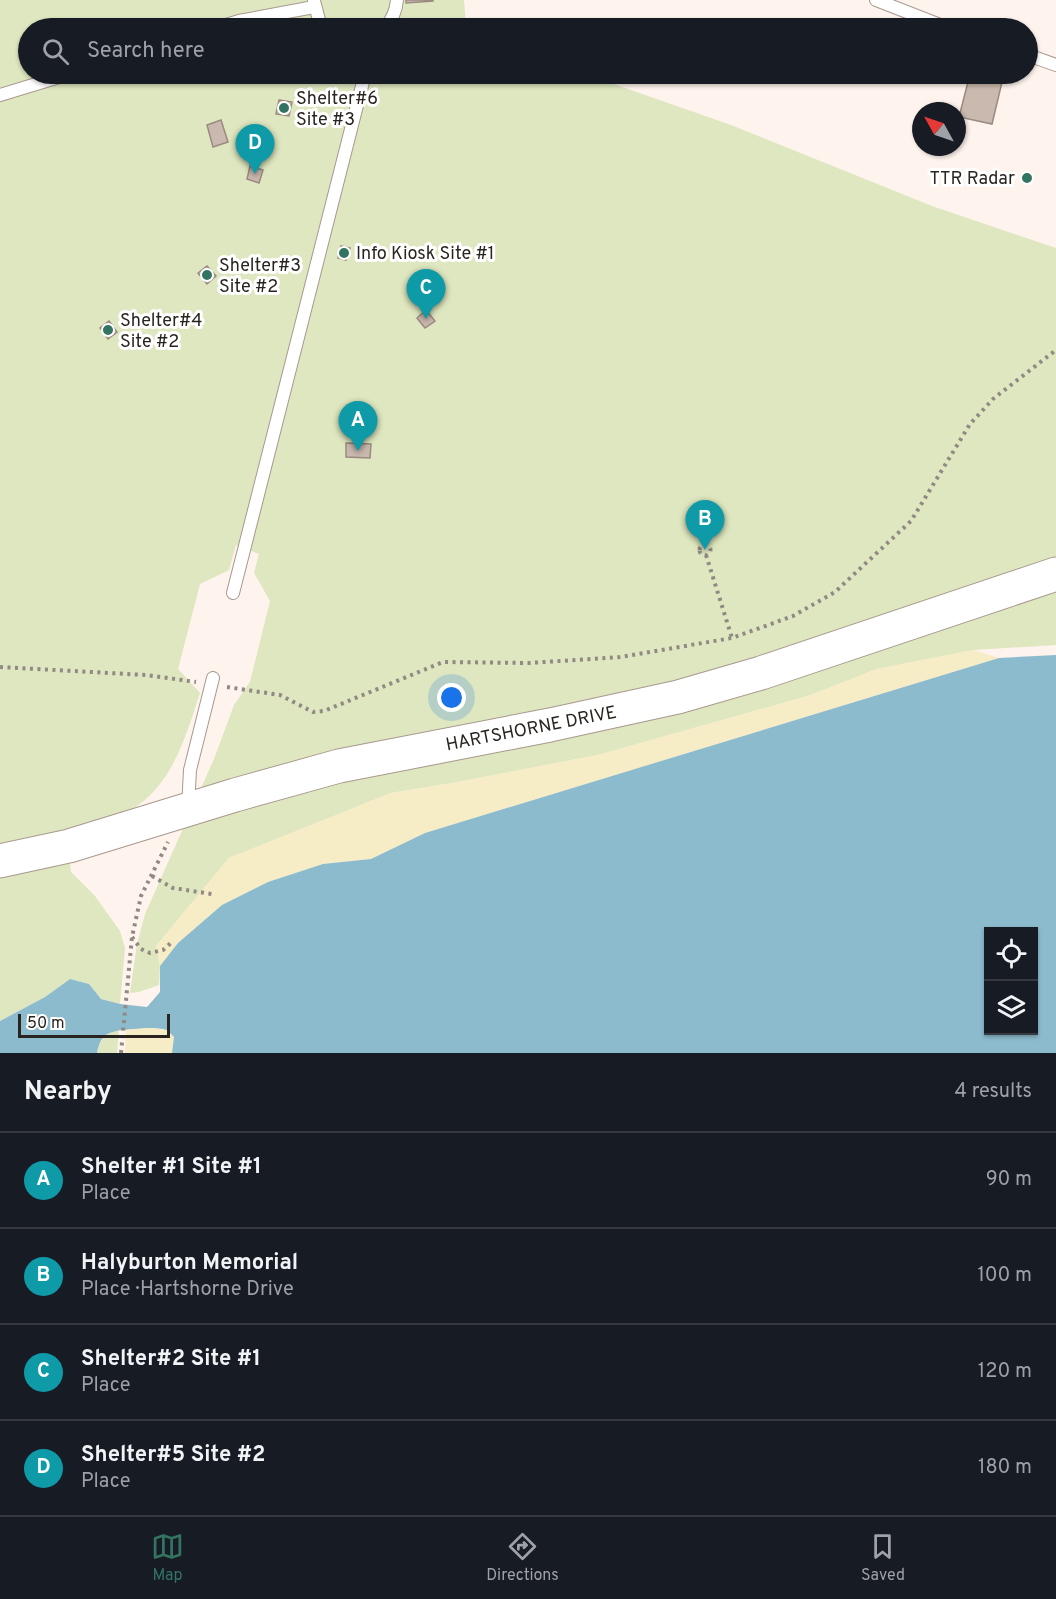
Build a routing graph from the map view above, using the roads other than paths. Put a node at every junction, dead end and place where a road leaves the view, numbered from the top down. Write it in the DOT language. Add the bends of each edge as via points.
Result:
graph roads {
  1 [pos="397,0"];
  2 [pos="876,0"];
  3 [pos="314,3"];
  4 [pos="252,18"];
  5 [pos="318,18"];
  6 [pos="392,18"];
  7 [pos="922,18"];
  8 [pos="1038,59"];
  9 [pos="1056,65"];
  10 [pos="36,84"];
  11 [pos="361,84"];
  12 [pos="0,95"];
  13 [pos="1056,574"];
  14 [pos="233,593"];
  15 [pos="212,681"];
  16 [pos="182,811"];
  17 [pos="0,861"];
  1 -- 6 [label="lane"];
  2 -- 7 [label="lane"];
  3 -- 4 [label="lane"];
  3 -- 5 [label="lane"];
  8 -- 9 [label="lane"];
  10 -- 12 [label="lane"];
  11 -- 14 [label="lane"];
  13 -- 16 [label="main road, HARTSHORNE DRIVE" via="678,697 339,766"];
  15 -- 16 [label="lane"];
  16 -- 17 [label="main road, HARTSHORNE DRIVE" via="69,846"];
}
